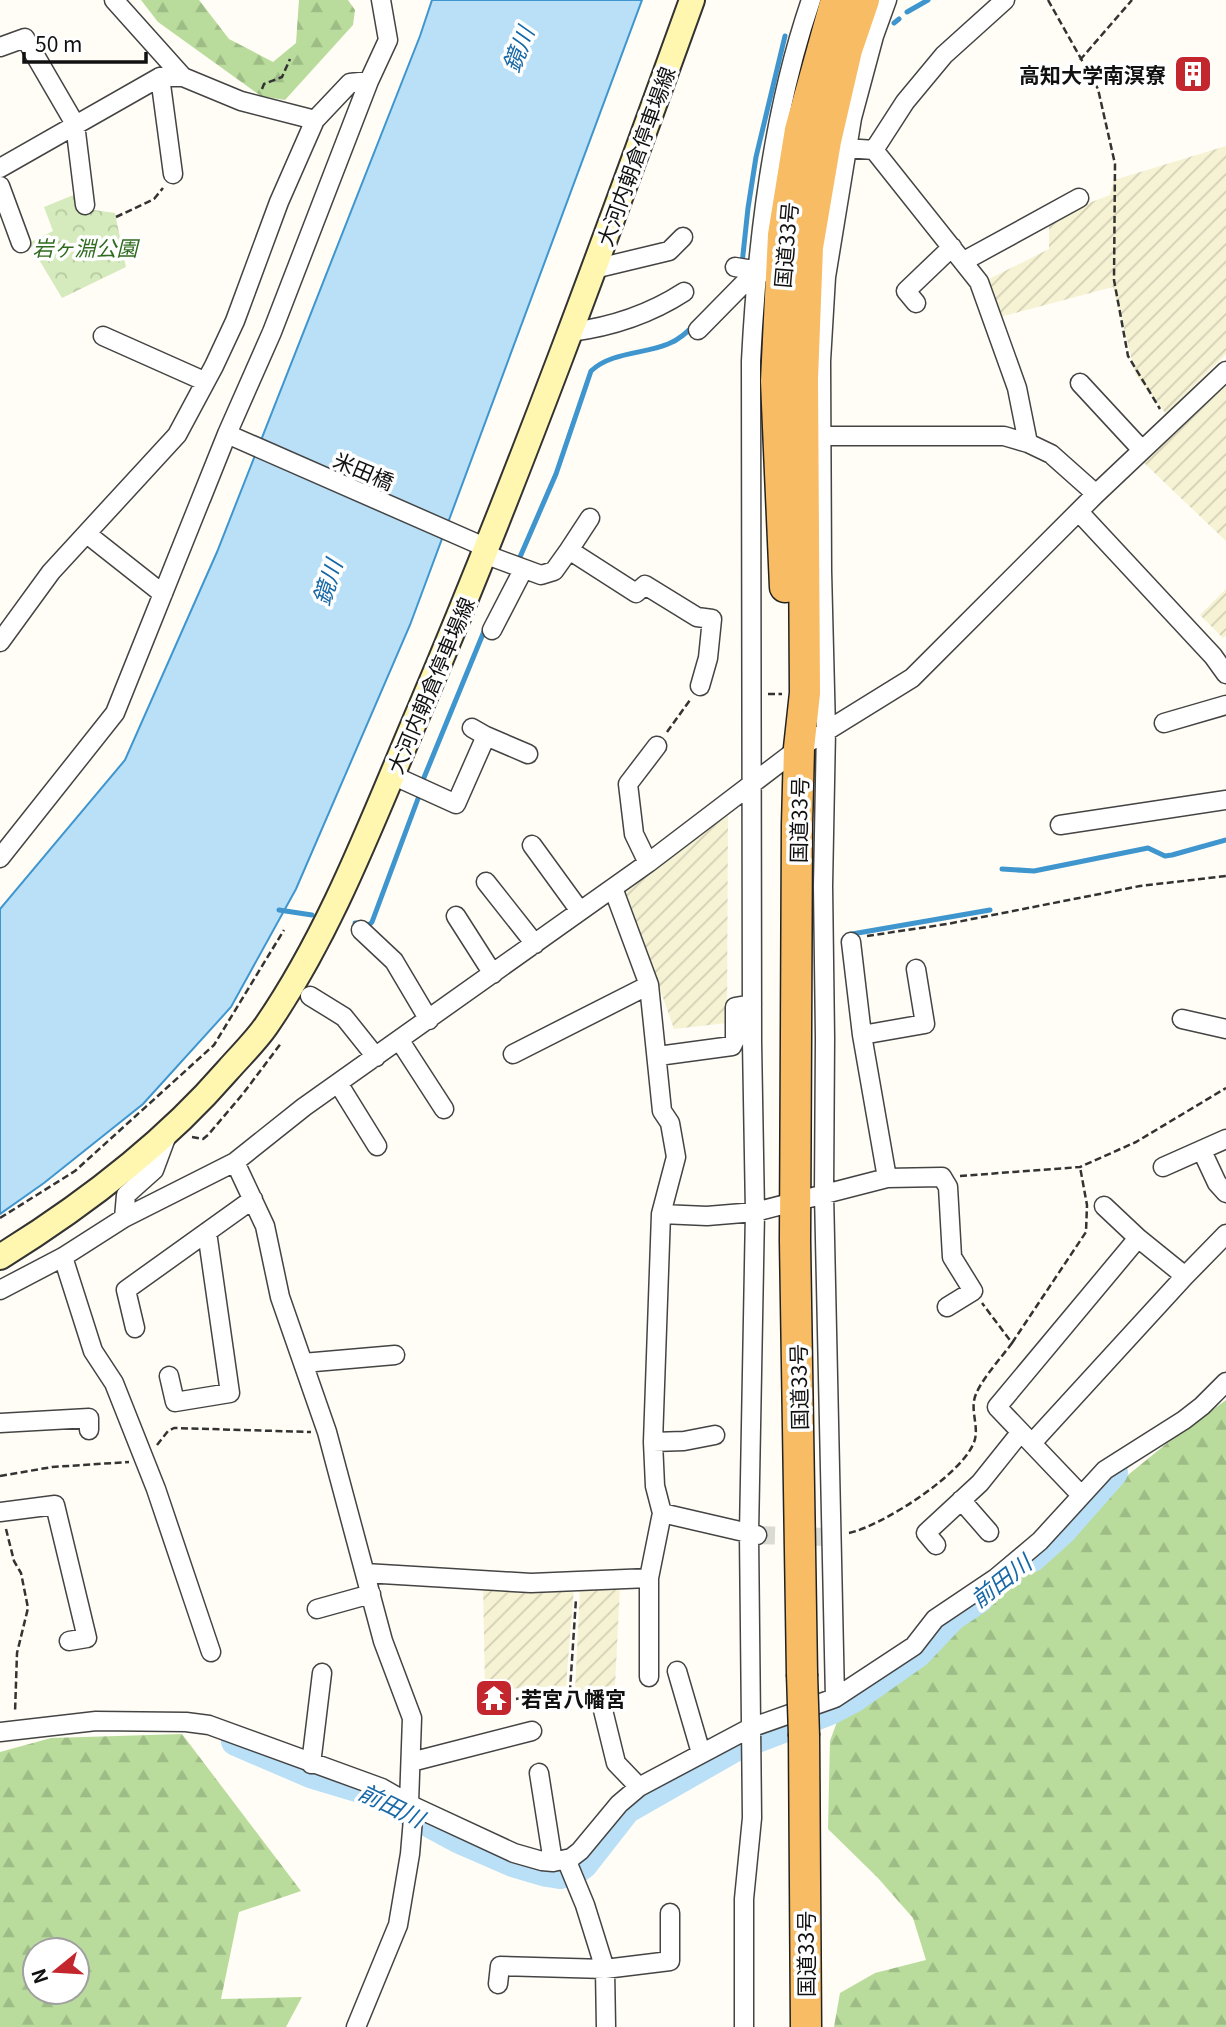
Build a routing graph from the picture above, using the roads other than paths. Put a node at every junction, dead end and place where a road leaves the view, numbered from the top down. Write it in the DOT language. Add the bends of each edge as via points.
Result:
graph roads {
  1 [pos="114,0"];
  2 [pos="381,0"];
  3 [pos="692,0"];
  4 [pos="811,0"];
  5 [pos="836,0"];
  6 [pos="864,0"];
  7 [pos="887,0"];
  8 [pos="1004,0"];
  9 [pos="0,47"];
  10 [pos="160,77"];
  11 [pos="183,77"];
  12 [pos="369,81"];
  13 [pos="315,120"];
  14 [pos="75,124"];
  15 [pos="846,148"];
  16 [pos="874,150"];
  17 [pos="1,163"];
  18 [pos="173,174"];
  19 [pos="0,186"];
  20 [pos="1079,198"];
  21 [pos="85,205"];
  22 [pos="683,237"];
  23 [pos="21,243"];
  24 [pos="952,247"];
  25 [pos="964,261"];
  26 [pos="735,267"];
  27 [pos="594,269"];
  28 [pos="793,274"];
  29 [pos="906,291"];
  30 [pos="684,292"];
  31 [pos="698,330"];
  32 [pos="570,332"];
  33 [pos="103,336"];
  34 [pos="1226,370"];
  35 [pos="204,381"];
  36 [pos="1080,383"];
  37 [pos="821,436"];
  38 [pos="233,438"];
  39 [pos="1028,443"];
  40 [pos="1142,450"];
  41 [pos="1096,494"];
  42 [pos="1079,512"];
  43 [pos="590,518"];
  44 [pos="86,534"];
  45 [pos="480,548"];
  46 [pos="569,550"];
  47 [pos="523,570"];
  48 [pos="163,594"];
  49 [pos="492,630"];
  50 [pos="0,642"];
  51 [pos="1226,674"];
  52 [pos="700,686"];
  53 [pos="1226,705"];
  54 [pos="1164,723"];
  55 [pos="826,730"];
  56 [pos="657,746"];
  57 [pos="799,748"];
  58 [pos="528,754"];
  59 [pos="392,775"];
  60 [pos="752,783"];
  61 [pos="1226,800"];
  62 [pos="1060,825"];
  63 [pos="532,845"];
  64 [pos="0,859"];
  65 [pos="648,863"];
  66 [pos="486,882"];
  67 [pos="613,888"];
  68 [pos="580,911"];
  69 [pos="456,916"];
  70 [pos="361,930"];
  71 [pos="851,942"];
  72 [pos="535,944"];
  73 [pos="916,969"];
  74 [pos="494,974"];
  75 [pos="649,985"];
  76 [pos="310,996"];
  77 [pos="751,1004"];
  78 [pos="1182,1019"];
  79 [pos="429,1020"];
  80 [pos="1226,1029"];
  81 [pos="862,1035"];
  82 [pos="400,1041"];
  83 [pos="513,1054"];
  84 [pos="658,1056"];
  85 [pos="376,1057"];
  86 [pos="338,1083"];
  87 [pos="444,1109"];
  88 [pos="168,1132"];
  89 [pos="1226,1139"];
  90 [pos="377,1146"];
  91 [pos="1202,1151"];
  92 [pos="235,1162"];
  93 [pos="1163,1167"];
  94 [pos="887,1178"];
  95 [pos="1226,1193"];
  96 [pos="810,1197"];
  97 [pos="253,1199"];
  98 [pos="1104,1206"];
  99 [pos="755,1212"];
  100 [pos="661,1213"];
  101 [pos="124,1218"];
  102 [pos="207,1232"];
  103 [pos="1226,1234"];
  104 [pos="1138,1238"];
  105 [pos="0,1257"];
  106 [pos="63,1257"];
  107 [pos="1185,1276"];
  108 [pos="0,1290"];
  109 [pos="947,1307"];
  110 [pos="135,1328"];
  111 [pos="395,1355"];
  112 [pos="303,1363"];
  113 [pos="169,1376"];
  114 [pos="1226,1381"];
  115 [pos="0,1423"];
  116 [pos="89,1430"];
  117 [pos="715,1435"];
  118 [pos="1026,1438"];
  119 [pos="653,1442"];
  120 [pos="1081,1495"];
  121 [pos="961,1500"];
  122 [pos="1,1512"];
  123 [pos="662,1513"];
  124 [pos="989,1532"];
  125 [pos="753,1535"];
  126 [pos="936,1545"];
  127 [pos="365,1573"];
  128 [pos="649,1578"];
  129 [pos="370,1594"];
  130 [pos="317,1609"];
  131 [pos="69,1641"];
  132 [pos="211,1652"];
  133 [pos="677,1671"];
  134 [pos="322,1673"];
  135 [pos="649,1677"];
  136 [pos="835,1698"];
  137 [pos="603,1710"];
  138 [pos="750,1728"];
  139 [pos="7,1731"];
  140 [pos="532,1731"];
  141 [pos="701,1753"];
  142 [pos="411,1762"];
  143 [pos="311,1764"];
  144 [pos="539,1773"];
  145 [pos="639,1787"];
  146 [pos="412,1810"];
  147 [pos="565,1866"];
  148 [pos="670,1913"];
  149 [pos="605,1969"];
  150 [pos="498,1984"];
  151 [pos="356,2027"];
  152 [pos="606,2027"];
  153 [pos="744,2027"];
  154 [pos="806,2027"];
  1 -- 11 [label="street"];
  2 -- 12 [label="street" via="388,40"];
  3 -- 27 [label="main road, 大河内朝倉停車場線"];
  4 -- 28 [label="street" via="795,45 770,172"];
  5 -- 28 [label="highway, 国道33号" via="800,130 786,211"];
  6 -- 28 [label="highway, 国道33号" via="847,50 808,239"];
  7 -- 15 [label="street"];
  8 -- 16 [label="street" via="944,55 905,102"];
  9 -- 14 [label="street" via="25,38"];
  10 -- 11 [label="street"];
  10 -- 14 [label="street"];
  10 -- 18 [label="street"];
  11 -- 13 [label="street"];
  12 -- 13 [label="street" via="350,83"];
  12 -- 38 [label="street"];
  13 -- 35 [label="street" via="234,321"];
  14 -- 17 [label="street"];
  14 -- 21 [label="street"];
  15 -- 16 [label="street"];
  15 -- 28 [label="street"];
  16 -- 24 [label="street"];
  19 -- 23 [label="street"];
  20 -- 25 [label="street"];
  22 -- 27 [label="street" via="670,251"];
  24 -- 25 [label="street"];
  24 -- 29 [label="street"];
  25 -- 39 [label="street" via="979,282 1017,388"];
  26 -- 28 [label="street"];
  27 -- 32 [label="main road, 大河内朝倉停車場線"];
  28 -- 31 [label="street"];
  28 -- 37 [label="street" via="821,361"];
  28 -- 57 [label="highway, 国道33号" via="803,379 805,693"];
  28 -- 60 [label="street" via="751,361"];
  30 -- 32 [label="street" via="662,306 597,329"];
  32 -- 45 [label="main road, 大河内朝倉停車場線"];
  33 -- 35 [label="street"];
  34 -- 40 [label="street"];
  35 -- 44 [label="street" via="177,435"];
  36 -- 40 [label="street"];
  37 -- 39 [label="street" via="1003,436"];
  37 -- 55 [label="street"];
  38 -- 45 [label="street, 米田橋"];
  38 -- 48 [label="street" via="201,499"];
  39 -- 41 [label="street" via="1051,454"];
  40 -- 41 [label="street"];
  41 -- 42 [label="street"];
  42 -- 51 [label="street"];
  42 -- 55 [label="street" via="912,678"];
  43 -- 46 [label="street"];
  44 -- 48 [label="street"];
  44 -- 50 [label="street" via="51,572"];
  45 -- 47 [label="street, 米田橋"];
  45 -- 59 [label="main road, 大河内朝倉停車場線"];
  46 -- 47 [label="street" via="554,571 541,575"];
  46 -- 52 [label="street" via="636,593 645,585 697,617 712,619"];
  47 -- 49 [label="street"];
  48 -- 64 [label="street" via="115,713"];
  53 -- 54 [label="street"];
  55 -- 57 [label="street"];
  55 -- 96 [label="street" via="825,1038"];
  56 -- 65 [label="street" via="628,784 634,834"];
  57 -- 60 [label="street"];
  57 -- 96 [label="highway, 国道33号"];
  58 -- 59 [label="street" via="478,732 456,804"];
  59 -- 88 [label="main road, 大河内朝倉停車場線" via="307,961 264,1029 200,1103"];
  60 -- 65 [label="street"];
  60 -- 77 [label="street"];
  61 -- 62 [label="street"];
  63 -- 68 [label="street"];
  65 -- 67 [label="street"];
  66 -- 72 [label="street"];
  67 -- 68 [label="street"];
  67 -- 75 [label="street"];
  68 -- 72 [label="street"];
  69 -- 74 [label="street"];
  70 -- 79 [label="street" via="394,961"];
  71 -- 81 [label="street"];
  72 -- 74 [label="street"];
  73 -- 81 [label="street" via="925,1024"];
  74 -- 79 [label="street"];
  75 -- 83 [label="street"];
  75 -- 84 [label="street"];
  76 -- 85 [label="street" via="344,1017"];
  77 -- 84 [label="street" via="735,1007 732,1046"];
  77 -- 99 [label="street"];
  78 -- 80 [label="street"];
  79 -- 82 [label="street"];
  81 -- 94 [label="street"];
  82 -- 85 [label="street"];
  82 -- 87 [label="street"];
  84 -- 100 [label="street" via="662,1111 670,1123 676,1157"];
  85 -- 86 [label="street"];
  86 -- 90 [label="street"];
  86 -- 92 [label="street"];
  88 -- 101 [label="street" via="154,1170 125,1195"];
  88 -- 105 [label="main road, 大河内朝倉停車場線" via="92,1196"];
  89 -- 91 [label="street"];
  91 -- 93 [label="street"];
  91 -- 95 [label="street"];
  92 -- 97 [label="street"];
  92 -- 101 [label="street"];
  94 -- 96 [label="street"];
  94 -- 109 [label="street" via="942,1177 948,1187 951,1257 973,1291"];
  96 -- 99 [label="street"];
  96 -- 136 [label="street"];
  96 -- 154 [label="highway, 国道33号, bridge" via="802,1674"];
  97 -- 102 [label="street"];
  97 -- 112 [label="street" via="265,1226 280,1297"];
  98 -- 104 [label="street"];
  99 -- 100 [label="street"];
  99 -- 125 [label="street"];
  100 -- 119 [label="street"];
  101 -- 106 [label="street"];
  102 -- 110 [label="street" via="126,1290"];
  102 -- 113 [label="street" via="230,1393 175,1402"];
  103 -- 107 [label="street"];
  104 -- 107 [label="street"];
  104 -- 118 [label="street" via="997,1407"];
  106 -- 108 [label="street"];
  106 -- 132 [label="street" via="93,1351 114,1384 144,1459"];
  107 -- 118 [label="street"];
  111 -- 112 [label="street"];
  112 -- 127 [label="street"];
  114 -- 120 [label="street" via="1184,1420 1114,1462"];
  115 -- 116 [label="street" via="89,1418"];
  117 -- 119 [label="street"];
  118 -- 120 [label="street"];
  118 -- 121 [label="street"];
  119 -- 123 [label="street" via="655,1486"];
  120 -- 136 [label="street" via="1040,1541 935,1619 914,1646"];
  121 -- 124 [label="street"];
  121 -- 126 [label="street" via="926,1533"];
  122 -- 131 [label="street" via="55,1505 86,1638"];
  123 -- 125 [label="street"];
  123 -- 128 [label="street"];
  125 -- 138 [label="street"];
  127 -- 128 [label="street" via="531,1583"];
  127 -- 129 [label="street"];
  128 -- 135 [label="street"];
  129 -- 130 [label="street"];
  129 -- 142 [label="street" via="412,1718"];
  133 -- 141 [label="street"];
  134 -- 143 [label="street"];
  136 -- 138 [label="street"];
  137 -- 145 [label="street" via="616,1763"];
  138 -- 141 [label="street"];
  138 -- 153 [label="street" via="752,1818 744,1899"];
  139 -- 143 [label="street" via="96,1721 186,1722 231,1732"];
  140 -- 142 [label="street"];
  141 -- 145 [label="street"];
  142 -- 146 [label="street"];
  143 -- 146 [label="street" via="382,1788"];
  144 -- 147 [label="street"];
  145 -- 147 [label="street"];
  146 -- 147 [label="street" via="513,1853"];
  146 -- 151 [label="street" via="398,1925"];
  147 -- 149 [label="street" via="585,1905"];
  148 -- 149 [label="street" via="670,1961"];
  149 -- 150 [label="street" via="500,1966"];
  149 -- 152 [label="street"];
}
